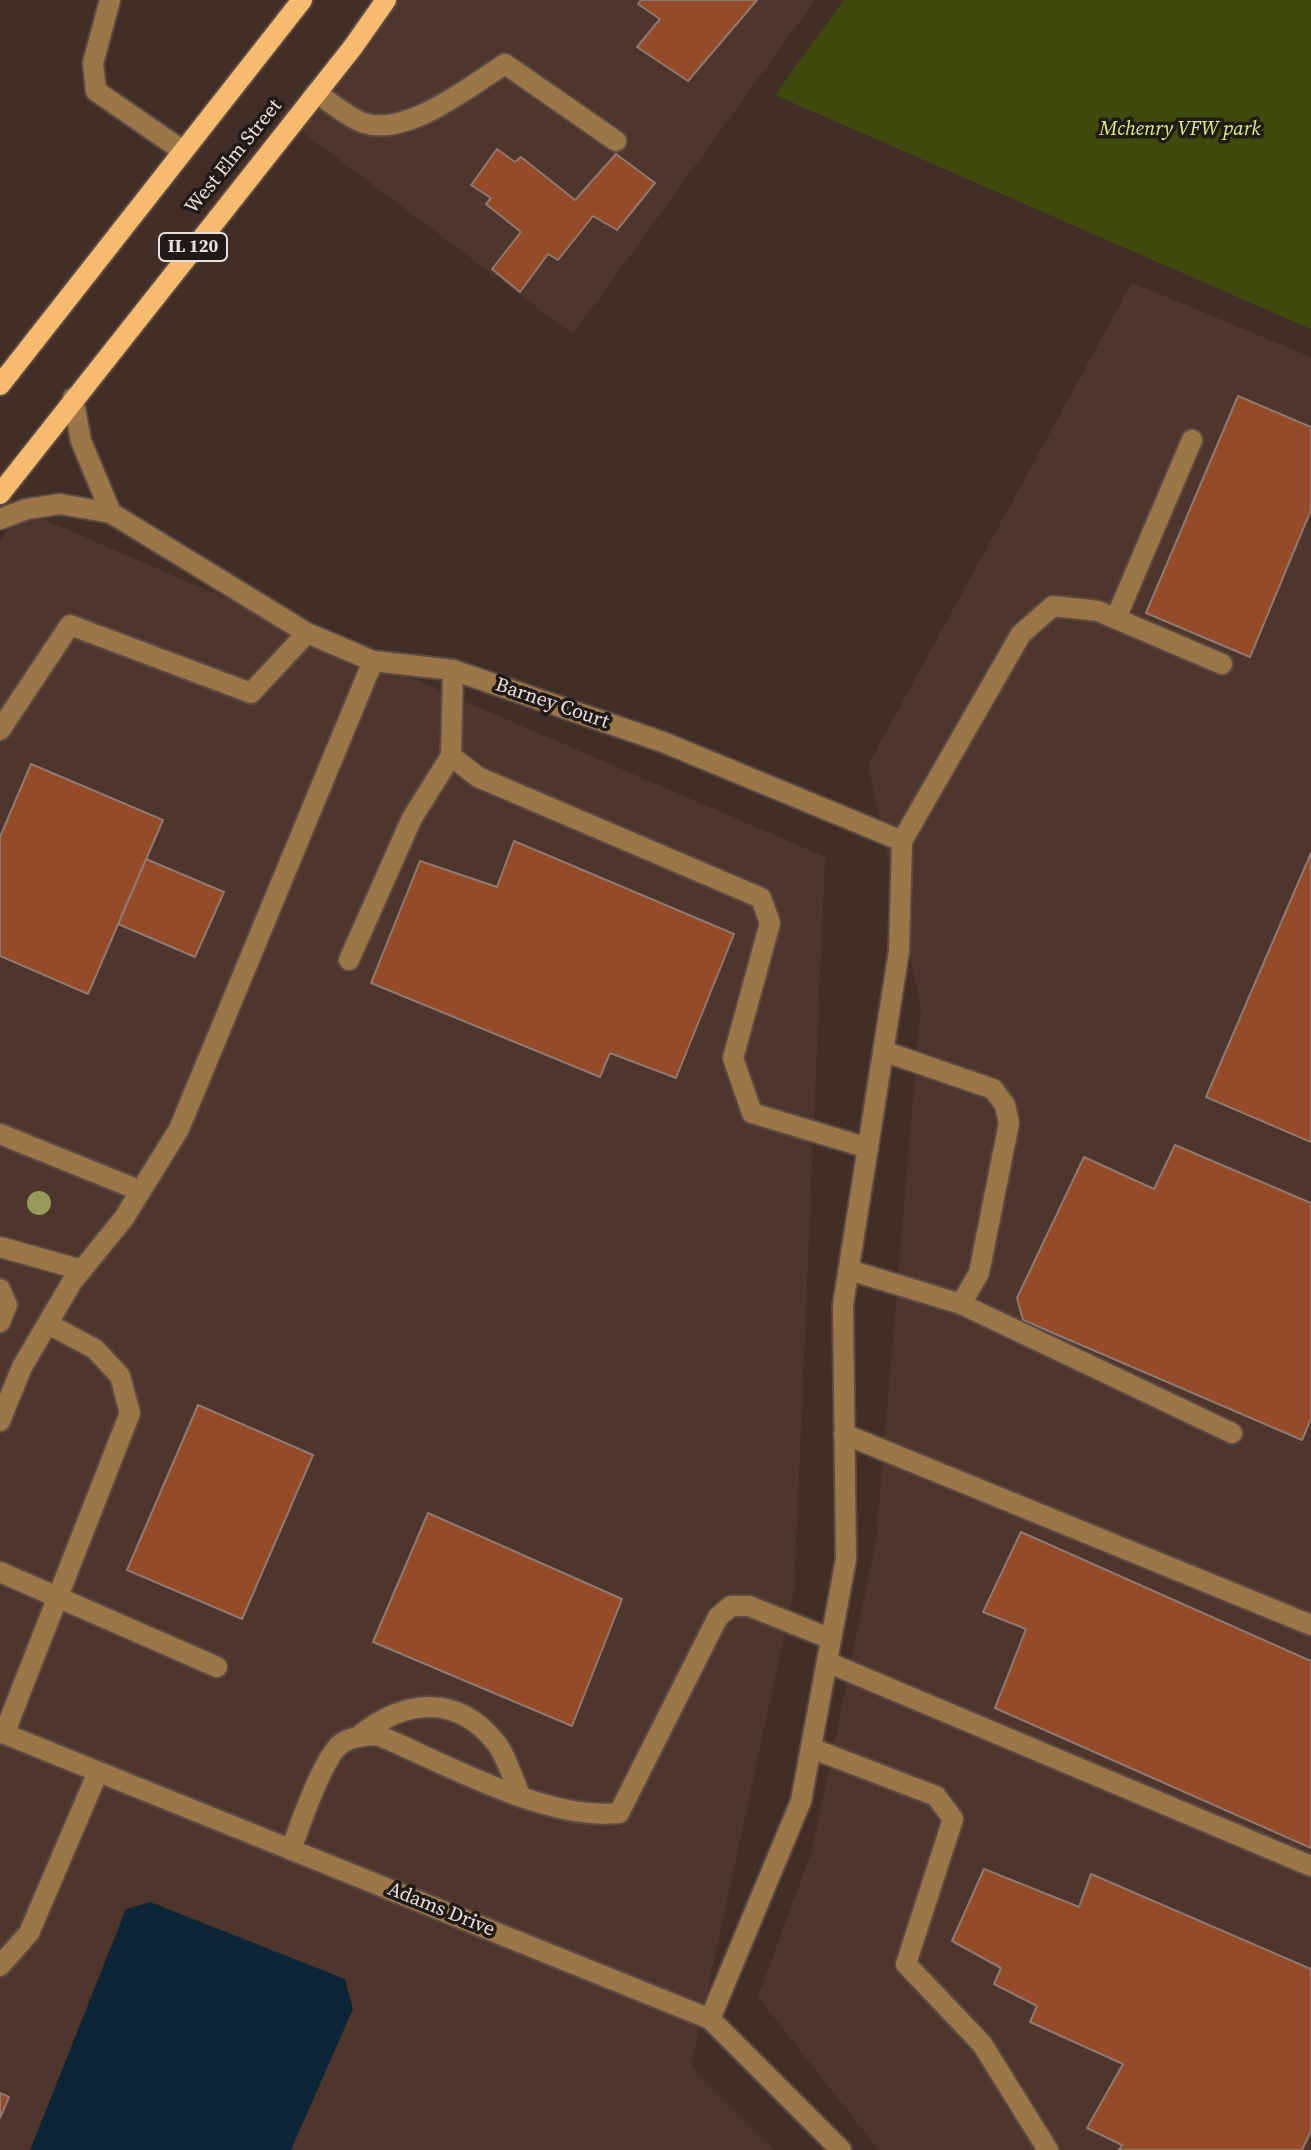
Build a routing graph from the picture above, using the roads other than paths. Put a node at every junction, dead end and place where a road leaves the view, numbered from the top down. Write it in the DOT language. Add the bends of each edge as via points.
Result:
graph roads {
  1 [pos="110,0"];
  2 [pos="302,0"];
  3 [pos="386,0"];
  4 [pos="316,93"];
  5 [pos="616,141"];
  6 [pos="183,151"];
  7 [pos="0,385"];
  8 [pos="73,398"];
  9 [pos="1192,440"];
  10 [pos="0,494"];
  11 [pos="111,513"];
  12 [pos="0,519"];
  13 [pos="1116,618"];
  14 [pos="307,633"];
  15 [pos="373,661"];
  16 [pos="1222,664"];
  17 [pos="453,670"];
  18 [pos="0,730"];
  19 [pos="451,756"];
  20 [pos="902,841"];
  21 [pos="349,960"];
  22 [pos="883,1051"];
  23 [pos="0,1134"];
  24 [pos="868,1148"];
  25 [pos="141,1191"];
  26 [pos="0,1247"];
  27 [pos="82,1270"];
  28 [pos="849,1270"];
  29 [pos="0,1289"];
  30 [pos="961,1304"];
  31 [pos="0,1322"];
  32 [pos="48,1324"];
  33 [pos="0,1421"];
  34 [pos="1232,1433"];
  35 [pos="844,1434"];
  36 [pos="0,1572"];
  37 [pos="57,1597"];
  38 [pos="1311,1625"];
  39 [pos="831,1639"];
  40 [pos="827,1662"];
  41 [pos="217,1667"];
  42 [pos="2,1733"];
  43 [pos="359,1736"];
  44 [pos="811,1748"];
  45 [pos="98,1772"];
  46 [pos="520,1795"];
  47 [pos="291,1850"];
  48 [pos="1311,1866"];
  49 [pos="0,1966"];
  50 [pos="710,2019"];
  51 [pos="841,2150"];
  52 [pos="1048,2150"];
  1 -- 6 [label="street" via="93,63 96,91"];
  2 -- 6 [label="main road"];
  3 -- 4 [label="main road, West Elm Street / IL 120"];
  4 -- 5 [label="street" via="365,123 401,125 505,64"];
  4 -- 8 [label="main road, West Elm Street / IL 120"];
  6 -- 7 [label="main road"];
  8 -- 10 [label="main road, West Elm Street / IL 120"];
  8 -- 11 [label="street" via="81,441"];
  9 -- 13 [label="street"];
  11 -- 12 [label="street, Barney Court" via="45,505"];
  11 -- 14 [label="street, Barney Court"];
  13 -- 16 [label="street"];
  13 -- 20 [label="street" via="1053,606 1021,634"];
  14 -- 15 [label="street, Barney Court"];
  14 -- 18 [label="street" via="251,693 70,625"];
  15 -- 17 [label="street, Barney Court"];
  15 -- 25 [label="street" via="179,1129"];
  17 -- 19 [label="street"];
  17 -- 20 [label="street, Barney Court" via="663,742"];
  19 -- 21 [label="street" via="412,818"];
  19 -- 24 [label="street" via="478,777 761,898 770,923 733,1058 752,1113"];
  20 -- 22 [label="street" via="899,951"];
  22 -- 24 [label="street"];
  22 -- 30 [label="street" via="984,1085 1005,1105 1009,1123 979,1273"];
  23 -- 25 [label="street"];
  24 -- 28 [label="street"];
  25 -- 27 [label="street"];
  26 -- 27 [label="street"];
  27 -- 32 [label="street"];
  28 -- 30 [label="street"];
  28 -- 35 [label="street" via="843,1305"];
  29 -- 31 [label="street" via="7,1305"];
  30 -- 34 [label="street"];
  32 -- 33 [label="street" via="22,1367"];
  32 -- 37 [label="street" via="95,1349 120,1376 130,1413"];
  35 -- 38 [label="street"];
  35 -- 39 [label="street" via="846,1559"];
  36 -- 37 [label="street"];
  37 -- 41 [label="street"];
  37 -- 42 [label="street"];
  39 -- 40 [label="street"];
  39 -- 46 [label="street" via="749,1606 731,1606 718,1617 619,1813 593,1816"];
  40 -- 44 [label="street"];
  40 -- 48 [label="street"];
  42 -- 45 [label="street, Adams Drive"];
  43 -- 46 [label="street" via="378,1735"];
  43 -- 46 [label="street" via="382,1718 409,1707 455,1711 478,1723 499,1746"];
  43 -- 47 [label="street" via="339,1744"];
  44 -- 50 [label="street" via="801,1801"];
  44 -- 52 [label="street" via="936,1796 953,1819 906,1964 982,2044"];
  45 -- 47 [label="street, Adams Drive"];
  45 -- 49 [label="street" via="29,1933"];
  47 -- 50 [label="street, Adams Drive"];
  50 -- 51 [label="street, Adams Drive"];
}
